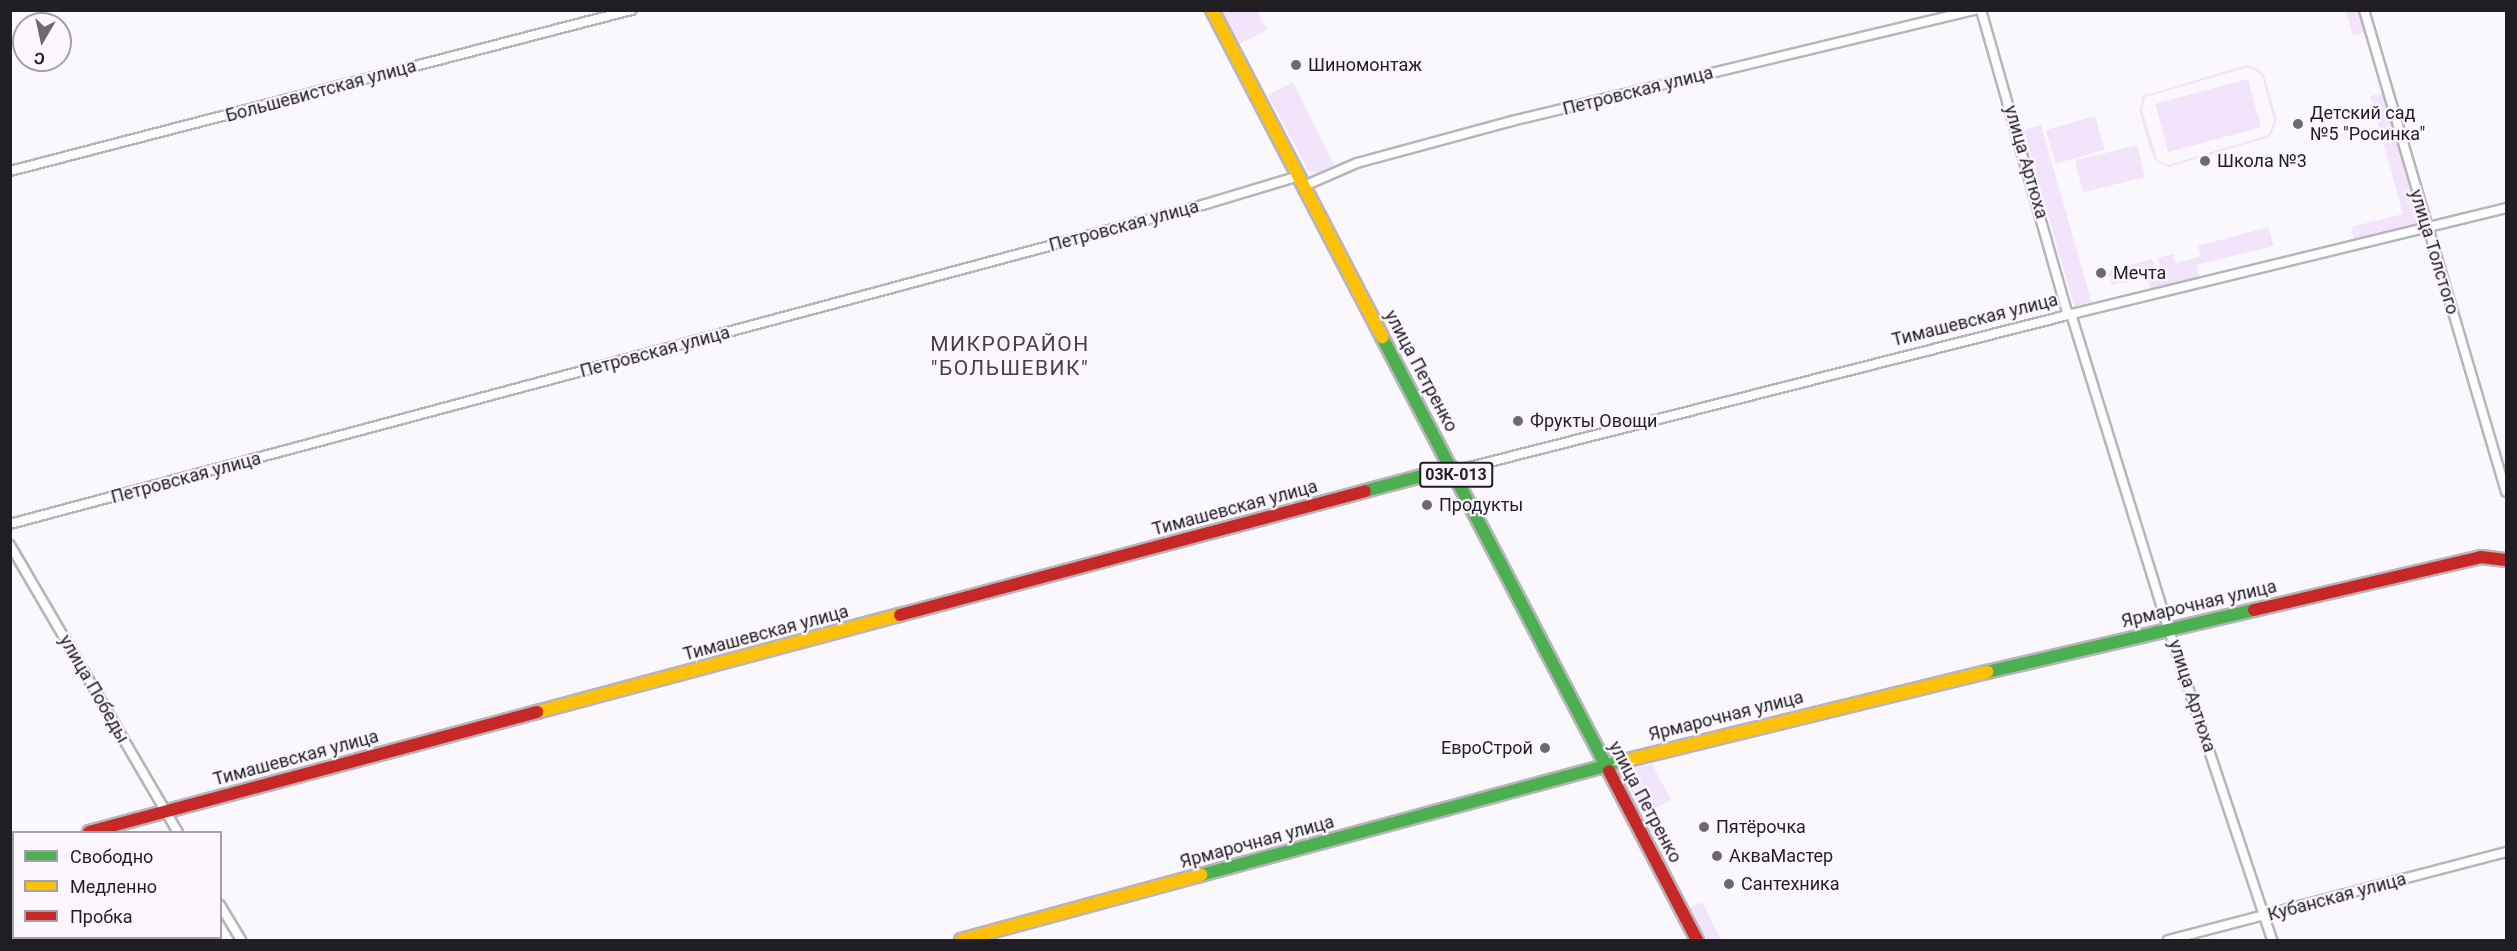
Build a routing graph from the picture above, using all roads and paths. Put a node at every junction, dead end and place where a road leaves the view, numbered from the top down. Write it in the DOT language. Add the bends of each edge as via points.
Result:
graph roads {
  1 [pos="631,10"];
  2 [pos="1212,10"];
  3 [pos="1976,10"];
  4 [pos="1981,10"];
  5 [pos="2364,10"];
  6 [pos="10,171"];
  7 [pos="1301,181"];
  8 [pos="2506,208"];
  9 [pos="2426,226"];
  10 [pos="2070,314"];
  11 [pos="1453,470"];
  12 [pos="2506,492"];
  13 [pos="10,525"];
  14 [pos="10,545"];
  15 [pos="2506,560"];
  16 [pos="2169,630"];
  17 [pos="1606,766"];
  18 [pos="166,811"];
  19 [pos="93,831"];
  20 [pos="177,831"];
  21 [pos="2506,852"];
  22 [pos="222,908"];
  23 [pos="2264,916"];
  24 [pos="241,940"];
  25 [pos="961,940"];
  26 [pos="1697,940"];
  27 [pos="2168,940"];
  28 [pos="2272,940"];
  1 -- 6 [label="street, Большевистская улица"];
  2 -- 7 [label="street, улица Петренко / 03К-013"];
  3 -- 7 [label="street, Петровская улица" via="1512,121"];
  4 -- 10 [label="street, улица Артюха"];
  5 -- 9 [label="street, улица Толстого"];
  7 -- 11 [label="street, улица Петренко / 03К-013"];
  7 -- 13 [label="street, Петровская улица"];
  8 -- 9 [label="street, Тимашевская улица"];
  9 -- 10 [label="street, Тимашевская улица"];
  9 -- 12 [label="street, улица Толстого"];
  10 -- 11 [label="street, Тимашевская улица"];
  10 -- 16 [label="street, улица Артюха"];
  11 -- 17 [label="street, улица Петренко / 03К-013"];
  11 -- 18 [label="street, Тимашевская улица"];
  14 -- 18 [label="street, улица Победы"];
  15 -- 16 [label="street, Ярмарочная улица" via="2481,557"];
  16 -- 17 [label="street, Ярмарочная улица" via="1950,679"];
  16 -- 23 [label="street, улица Артюха"];
  17 -- 25 [label="street, Ярмарочная улица"];
  17 -- 26 [label="street, улица Петренко / 03К-013"];
  18 -- 19 [label="street, Тимашевская улица"];
  18 -- 20 [label="street, улица Победы"];
  21 -- 23 [label="street, Кубанская улица"];
  22 -- 24 [label="street"];
  23 -- 27 [label="street, Кубанская улица"];
  23 -- 28 [label="street, улица Артюха"];
}
